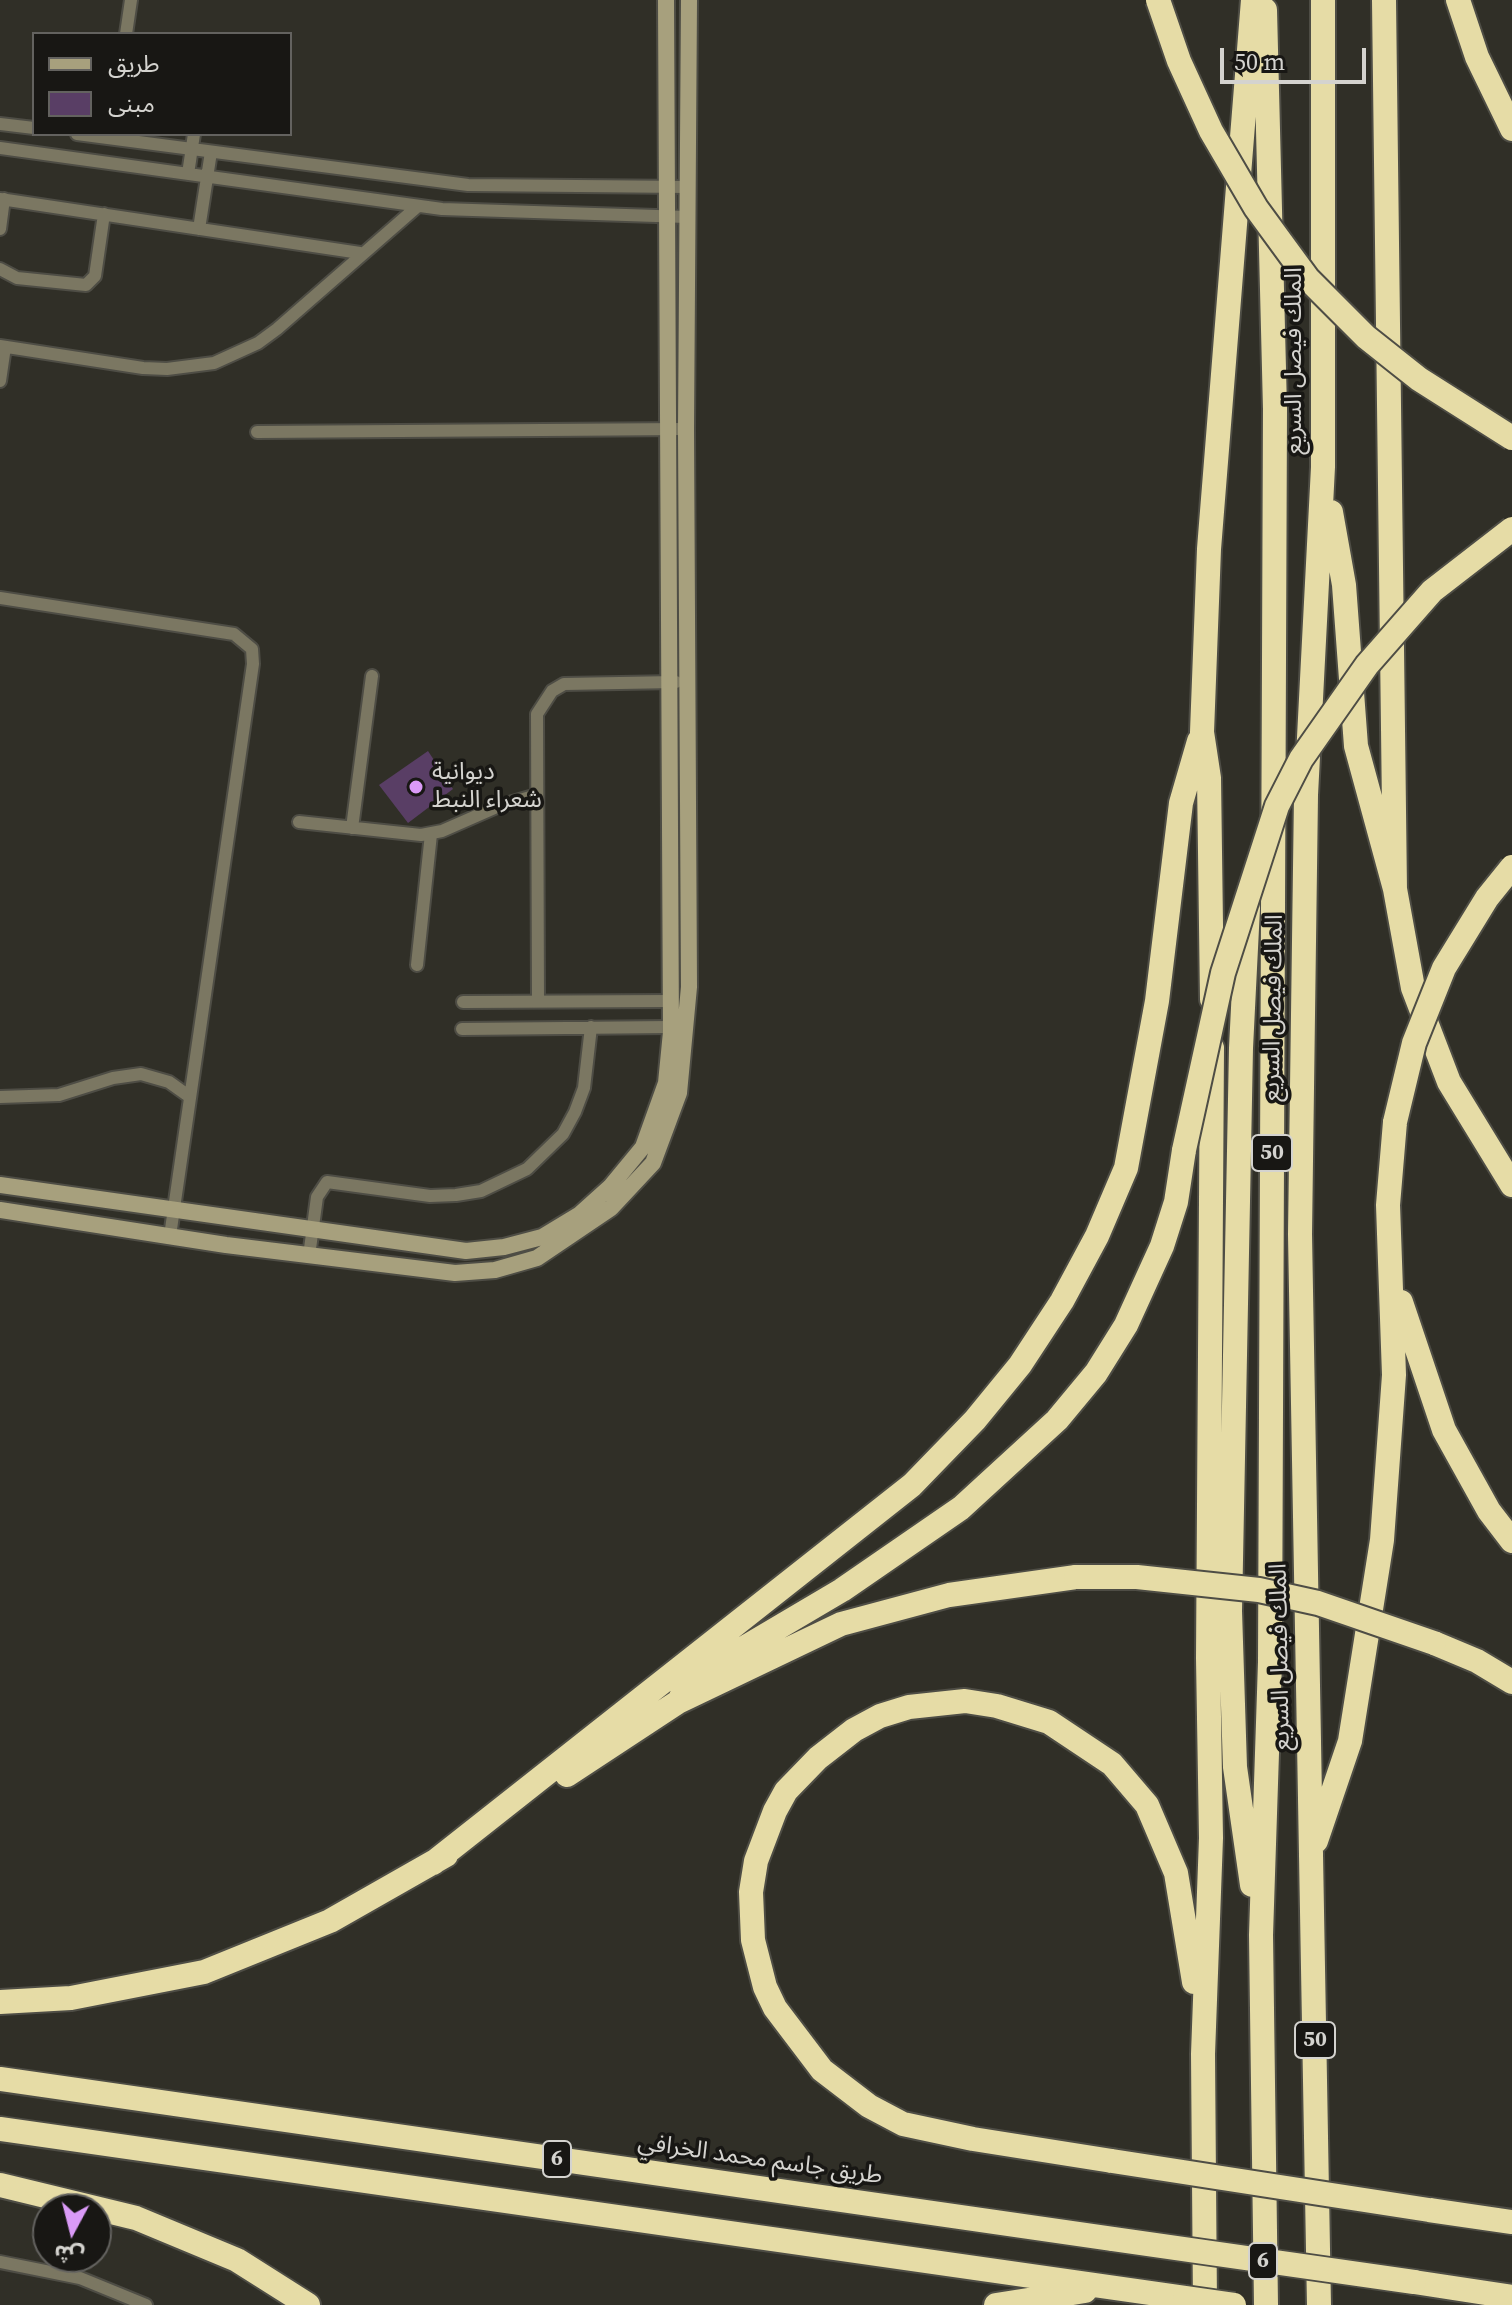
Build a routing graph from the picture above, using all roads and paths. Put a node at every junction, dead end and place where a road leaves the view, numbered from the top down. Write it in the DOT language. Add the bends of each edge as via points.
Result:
graph roads {
  1 [pos="131,0"];
  2 [pos="666,0"];
  3 [pos="689,0"];
  4 [pos="1158,0"];
  5 [pos="1253,0"];
  6 [pos="1265,0"];
  7 [pos="1323,0"];
  8 [pos="1384,0"];
  9 [pos="1458,0"];
  10 [pos="126,32"];
  11 [pos="0,124"];
  12 [pos="32,128"];
  13 [pos="1512,129"];
  14 [pos="112,136"];
  15 [pos="194,136"];
  16 [pos="0,148"];
  17 [pos="192,149"];
  18 [pos="211,152"];
  19 [pos="188,174"];
  20 [pos="207,177"];
  21 [pos="665,187"];
  22 [pos="688,187"];
  23 [pos="2,199"];
  24 [pos="418,206"];
  25 [pos="104,214"];
  26 [pos="665,217"];
  27 [pos="687,217"];
  28 [pos="0,229"];
  29 [pos="199,229"];
  30 [pos="360,253"];
  31 [pos="0,269"];
  32 [pos="3,347"];
  33 [pos="0,381"];
  34 [pos="668,429"];
  35 [pos="686,429"];
  36 [pos="257,432"];
  37 [pos="1512,438"];
  38 [pos="1323,467"];
  39 [pos="1512,529"];
  40 [pos="0,598"];
  41 [pos="372,676"];
  42 [pos="678,682"];
  43 [pos="1202,732"];
  44 [pos="537,795"];
  45 [pos="299,822"];
  46 [pos="352,828"];
  47 [pos="431,834"];
  48 [pos="1512,867"];
  49 [pos="1395,889"];
  50 [pos="1248,906"];
  51 [pos="417,965"];
  52 [pos="515,1001"];
  53 [pos="538,1001"];
  54 [pos="671,1001"];
  55 [pos="463,1002"];
  56 [pos="515,1027"];
  57 [pos="591,1027"];
  58 [pos="671,1027"];
  59 [pos="462,1029"];
  60 [pos="0,1097"];
  61 [pos="190,1097"];
  62 [pos="0,1185"];
  63 [pos="1512,1185"];
  64 [pos="0,1210"];
  65 [pos="174,1211"];
  66 [pos="312,1231"];
  67 [pos="170,1236"];
  68 [pos="309,1256"];
  69 [pos="1390,1265"];
  70 [pos="1512,1541"];
  71 [pos="1512,1682"];
  72 [pos="678,1702"];
  73 [pos="1312,1851"];
  74 [pos="433,1863"];
  75 [pos="1261,1935"];
  76 [pos="0,2002"];
  77 [pos="1203,2054"];
  78 [pos="0,2079"];
  79 [pos="0,2129"];
  80 [pos="0,2185"];
  81 [pos="1512,2222"];
  82 [pos="0,2262"];
  83 [pos="1111,2287"];
  84 [pos="1512,2297"];
  85 [pos="1195,2301"];
  86 [pos="146,2305"];
  87 [pos="308,2305"];
  88 [pos="996,2305"];
  89 [pos="1234,2305"];
  90 [pos="1266,2305"];
  91 [pos="1319,2305"];
  1 -- 10 [label="lane"];
  2 -- 21 [label="street"];
  3 -- 22 [label="street"];
  4 -- 37 [label="highway, bridge" via="1211,131 1256,208 1308,279 1366,337 1419,379"];
  5 -- 43 [label="highway" via="1209,549"];
  6 -- 75 [label="highway, الملك فيصل السريع / 50" via="1275,409 1271,1646"];
  7 -- 38 [label="highway, الملك فيصل السريع / 50"];
  8 -- 49 [label="highway"];
  9 -- 13 [label="highway" via="1477,57"];
  11 -- 12 [label="lane"];
  14 -- 17 [label="lane"];
  15 -- 17 [label="lane"];
  16 -- 19 [label="lane"];
  17 -- 18 [label="lane"];
  17 -- 19 [label="lane"];
  18 -- 20 [label="lane"];
  18 -- 21 [label="lane" via="468,185"];
  19 -- 20 [label="lane"];
  20 -- 24 [label="lane"];
  20 -- 29 [label="lane"];
  21 -- 22 [label="lane"];
  21 -- 26 [label="street"];
  22 -- 27 [label="street"];
  23 -- 25 [label="lane"];
  23 -- 28 [label="lane"];
  24 -- 26 [label="lane"];
  24 -- 30 [label="lane"];
  25 -- 29 [label="lane"];
  25 -- 31 [label="lane" via="95,276 86,285 17,278"];
  26 -- 27 [label="lane"];
  26 -- 34 [label="street"];
  27 -- 35 [label="street"];
  29 -- 30 [label="lane"];
  30 -- 32 [label="lane" via="258,343 214,363 143,368"];
  32 -- 33 [label="lane"];
  34 -- 35 [label="lane"];
  34 -- 36 [label="lane"];
  34 -- 42 [label="street"];
  35 -- 42 [label="street"];
  38 -- 49 [label="highway" via="1344,585 1356,746"];
  38 -- 73 [label="highway, الملك فيصل السريع / 50" via="1306,795 1300,1234"];
  39 -- 50 [label="highway, bridge" via="1432,591 1327,720 1277,806"];
  40 -- 61 [label="lane" via="234,634 252,649"];
  41 -- 46 [label="lane"];
  42 -- 44 [label="lane" via="578,682 552,691 537,714"];
  42 -- 54 [label="street"];
  42 -- 68 [label="street" via="686,1030 679,1093 653,1163 611,1208 577,1234 537,1258 495,1270 455,1273"];
  43 -- 74 [label="highway" via="1181,803 1157,1001 1126,1168 1076,1275 1020,1365 912,1485"];
  43 -- 77 [label="highway" via="1209,778 1212,927 1211,1825"];
  44 -- 47 [label="lane"];
  44 -- 53 [label="lane"];
  45 -- 46 [label="lane"];
  46 -- 47 [label="lane"];
  47 -- 51 [label="lane"];
  48 -- 69 [label="highway, bridge" via="1444,968 1414,1043 1388,1176"];
  49 -- 63 [label="highway" via="1413,988 1449,1082"];
  50 -- 72 [label="highway, bridge" via="1223,973 1176,1202 1162,1246 1126,1325 1096,1373 1057,1420 961,1508 842,1590 693,1678"];
  50 -- 75 [label="highway" via="1230,1699 1238,1801"];
  52 -- 53 [label="lane"];
  52 -- 55 [label="lane"];
  52 -- 56 [label="lane"];
  53 -- 54 [label="lane"];
  54 -- 58 [label="street"];
  56 -- 57 [label="lane"];
  56 -- 59 [label="lane"];
  57 -- 58 [label="lane"];
  57 -- 66 [label="lane" via="584,1088 575,1112 563,1134 527,1169 481,1191 456,1195 327,1182 319,1191"];
  58 -- 66 [label="street" via="666,1083 643,1147 580,1214 542,1237 466,1251"];
  60 -- 61 [label="lane" via="59,1095 127,1074 169,1082"];
  61 -- 65 [label="lane"];
  62 -- 65 [label="street"];
  64 -- 67 [label="street"];
  65 -- 66 [label="street"];
  65 -- 67 [label="lane"];
  66 -- 68 [label="lane"];
  67 -- 68 [label="street"];
  69 -- 70 [label="highway" via="1444,1430"];
  69 -- 73 [label="highway" via="1394,1375 1371,1621 1350,1741"];
  71 -- 72 [label="highway, bridge" via="1434,1643 1318,1603 1259,1590 1152,1578 1076,1577 949,1595 841,1624"];
  72 -- 74 [label="highway"];
  73 -- 91 [label="highway, الملك فيصل السريع / 50"];
  74 -- 76 [label="highway" via="330,1921 204,1972 71,1998"];
  75 -- 90 [label="highway, الملك فيصل السريع / 50"];
  77 -- 81 [label="highway, bridge" via="1181,1892 1157,1823 1125,1778 1068,1732 986,1704 953,1701 909,1707 854,1730 786,1791 756,1861 750,1919 765,1987 804,2051 854,2096 903,2124 973,2139"];
  77 -- 85 [label="highway"];
  78 -- 84 [label="highway, طريق جاسم محمد الخرافي / 6, bridge"];
  79 -- 83 [label="highway, 6"];
  80 -- 87 [label="highway" via="136,2218 237,2260"];
  82 -- 86 [label="lane" via="80,2278"];
  83 -- 85 [label="highway, 6"];
  83 -- 88 [label="highway"];
  85 -- 89 [label="highway, 6, bridge"];
}
